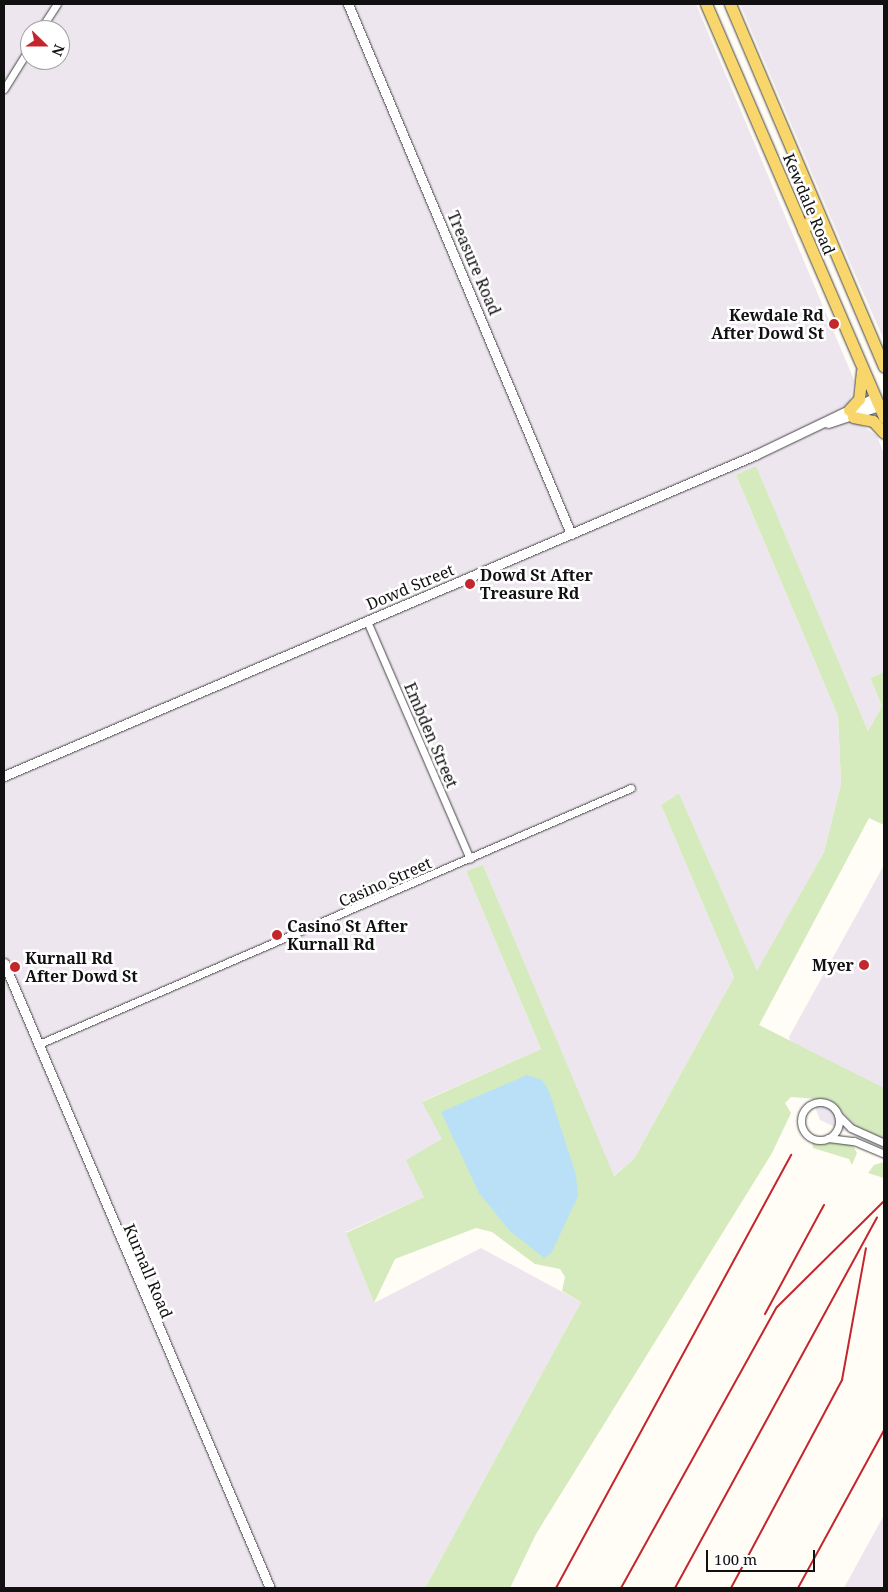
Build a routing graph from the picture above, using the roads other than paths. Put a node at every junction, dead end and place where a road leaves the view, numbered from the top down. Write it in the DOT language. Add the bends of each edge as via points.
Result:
graph roads {
  1 [pos="57,4"];
  2 [pos="348,4"];
  3 [pos="706,4"];
  4 [pos="730,4"];
  5 [pos="47,20"];
  6 [pos="20,63"];
  7 [pos="4,89"];
  8 [pos="812,197"];
  9 [pos="803,230"];
  10 [pos="862,365"];
  11 [pos="884,367"];
  12 [pos="878,402"];
  13 [pos="851,413"];
  14 [pos="884,417"];
  15 [pos="884,433"];
  16 [pos="571,534"];
  17 [pos="367,621"];
  18 [pos="4,776"];
  19 [pos="631,788"];
  20 [pos="470,859"];
  21 [pos="4,963"];
  22 [pos="39,1044"];
  23 [pos="838,1115"];
  24 [pos="827,1138"];
  25 [pos="884,1143"];
  26 [pos="884,1154"];
  27 [pos="270,1588"];
  1 -- 5 [label="street"];
  2 -- 16 [label="street, Treasure Road"];
  3 -- 9 [label="main road, Kewdale Road"];
  4 -- 8 [label="main road, Kewdale Road"];
  6 -- 7 [label="street"];
  8 -- 9 [label="main road" via="810,222"];
  8 -- 11 [label="main road, Kewdale Road"];
  9 -- 10 [label="main road, Kewdale Road"];
  10 -- 12 [label="main road, Kewdale Road"];
  10 -- 13 [label="main road" via="861,391"];
  12 -- 13 [label="street, Dowd Street"];
  12 -- 14 [label="main road, Kewdale Road"];
  13 -- 15 [label="main road" via="874,421"];
  13 -- 16 [label="street, Dowd Street"];
  16 -- 17 [label="street, Dowd Street"];
  17 -- 18 [label="street, Dowd Street"];
  17 -- 20 [label="street, Embden Street"];
  19 -- 20 [label="street, Casino Street"];
  20 -- 22 [label="street, Casino Street"];
  21 -- 22 [label="street, Kurnall Road"];
  22 -- 27 [label="street, Kurnall Road" via="63,1110"];
  23 -- 24 [label="street" via="838,1126"];
  23 -- 24 [label="street" via="820,1102 802,1113 805,1133"];
  23 -- 25 [label="street" via="851,1128"];
  24 -- 26 [label="street" via="845,1138"];
}
